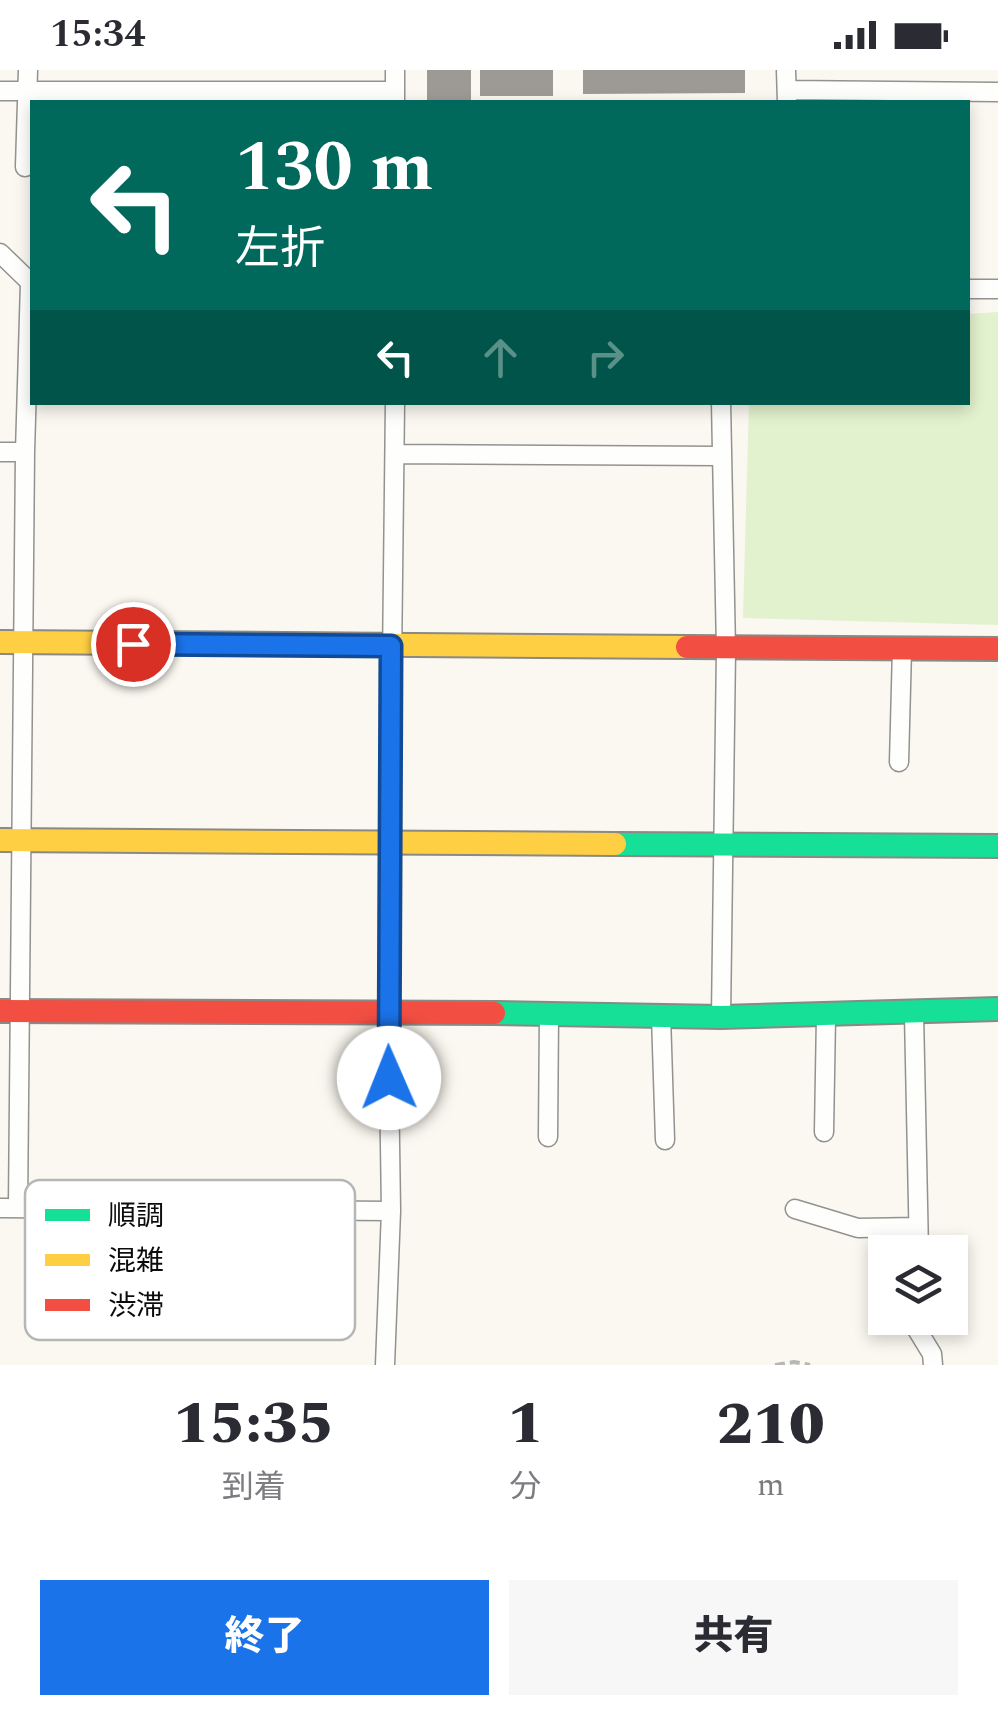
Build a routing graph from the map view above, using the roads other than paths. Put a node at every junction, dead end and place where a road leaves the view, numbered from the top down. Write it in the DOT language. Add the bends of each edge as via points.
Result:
graph roads {
  1 [pos="28,70"];
  2 [pos="395,70"];
  3 [pos="786,70"];
  4 [pos="0,91"];
  5 [pos="28,91"];
  6 [pos="998,92"];
  7 [pos="787,96"];
  8 [pos="395,97"];
  9 [pos="25,167"];
  10 [pos="0,254"];
  11 [pos="30,282"];
  12 [pos="970,289"];
  13 [pos="998,289"];
  14 [pos="30,332"];
  15 [pos="396,405"];
  16 [pos="721,405"];
  17 [pos="0,452"];
  18 [pos="25,452"];
  19 [pos="394,454"];
  20 [pos="720,456"];
  21 [pos="11,642"];
  22 [pos="391,646"];
  23 [pos="902,649"];
  24 [pos="998,649"];
  25 [pos="726,650"];
  26 [pos="900,762"];
  27 [pos="10,840"];
  28 [pos="722,842"];
  29 [pos="389,843"];
  30 [pos="998,846"];
  31 [pos="998,1009"];
  32 [pos="9,1011"];
  33 [pos="388,1011"];
  34 [pos="549,1014"];
  35 [pos="914,1014"];
  36 [pos="661,1016"];
  37 [pos="826,1016"];
  38 [pos="721,1017"];
  39 [pos="824,1132"];
  40 [pos="548,1137"];
  41 [pos="665,1140"];
  42 [pos="9,1208"];
  43 [pos="795,1209"];
  44 [pos="355,1211"];
  45 [pos="391,1211"];
  46 [pos="918,1227"];
  47 [pos="918,1235"];
  48 [pos="920,1335"];
  49 [pos="386,1365"];
  50 [pos="932,1365"];
  1 -- 5 [label="street"];
  2 -- 8 [label="street"];
  3 -- 7 [label="street"];
  4 -- 5 [label="street"];
  5 -- 8 [label="street"];
  5 -- 9 [label="street"];
  6 -- 7 [label="street"];
  10 -- 11 [label="street"];
  12 -- 13 [label="street"];
  14 -- 18 [label="street"];
  15 -- 19 [label="street"];
  16 -- 20 [label="street"];
  17 -- 18 [label="street"];
  18 -- 21 [label="street"];
  19 -- 20 [label="street"];
  19 -- 22 [label="street"];
  20 -- 25 [label="street"];
  21 -- 22 [label="street"];
  21 -- 27 [label="street"];
  22 -- 25 [label="street"];
  22 -- 29 [label="street"];
  23 -- 24 [label="street"];
  23 -- 25 [label="street"];
  23 -- 26 [label="street"];
  25 -- 28 [label="street"];
  27 -- 29 [label="street"];
  27 -- 32 [label="street"];
  28 -- 29 [label="street"];
  28 -- 30 [label="street"];
  28 -- 38 [label="street"];
  29 -- 33 [label="street"];
  31 -- 35 [label="street"];
  32 -- 33 [label="street"];
  32 -- 42 [label="street"];
  33 -- 34 [label="street"];
  33 -- 45 [label="street"];
  34 -- 36 [label="street"];
  34 -- 40 [label="street"];
  35 -- 37 [label="street"];
  35 -- 46 [label="street"];
  36 -- 38 [label="street"];
  36 -- 41 [label="street"];
  37 -- 38 [label="street"];
  37 -- 39 [label="street"];
  43 -- 46 [label="street" via="858,1228"];
  44 -- 45 [label="street"];
  45 -- 49 [label="street"];
  46 -- 47 [label="street"];
  48 -- 50 [label="street"];
}
